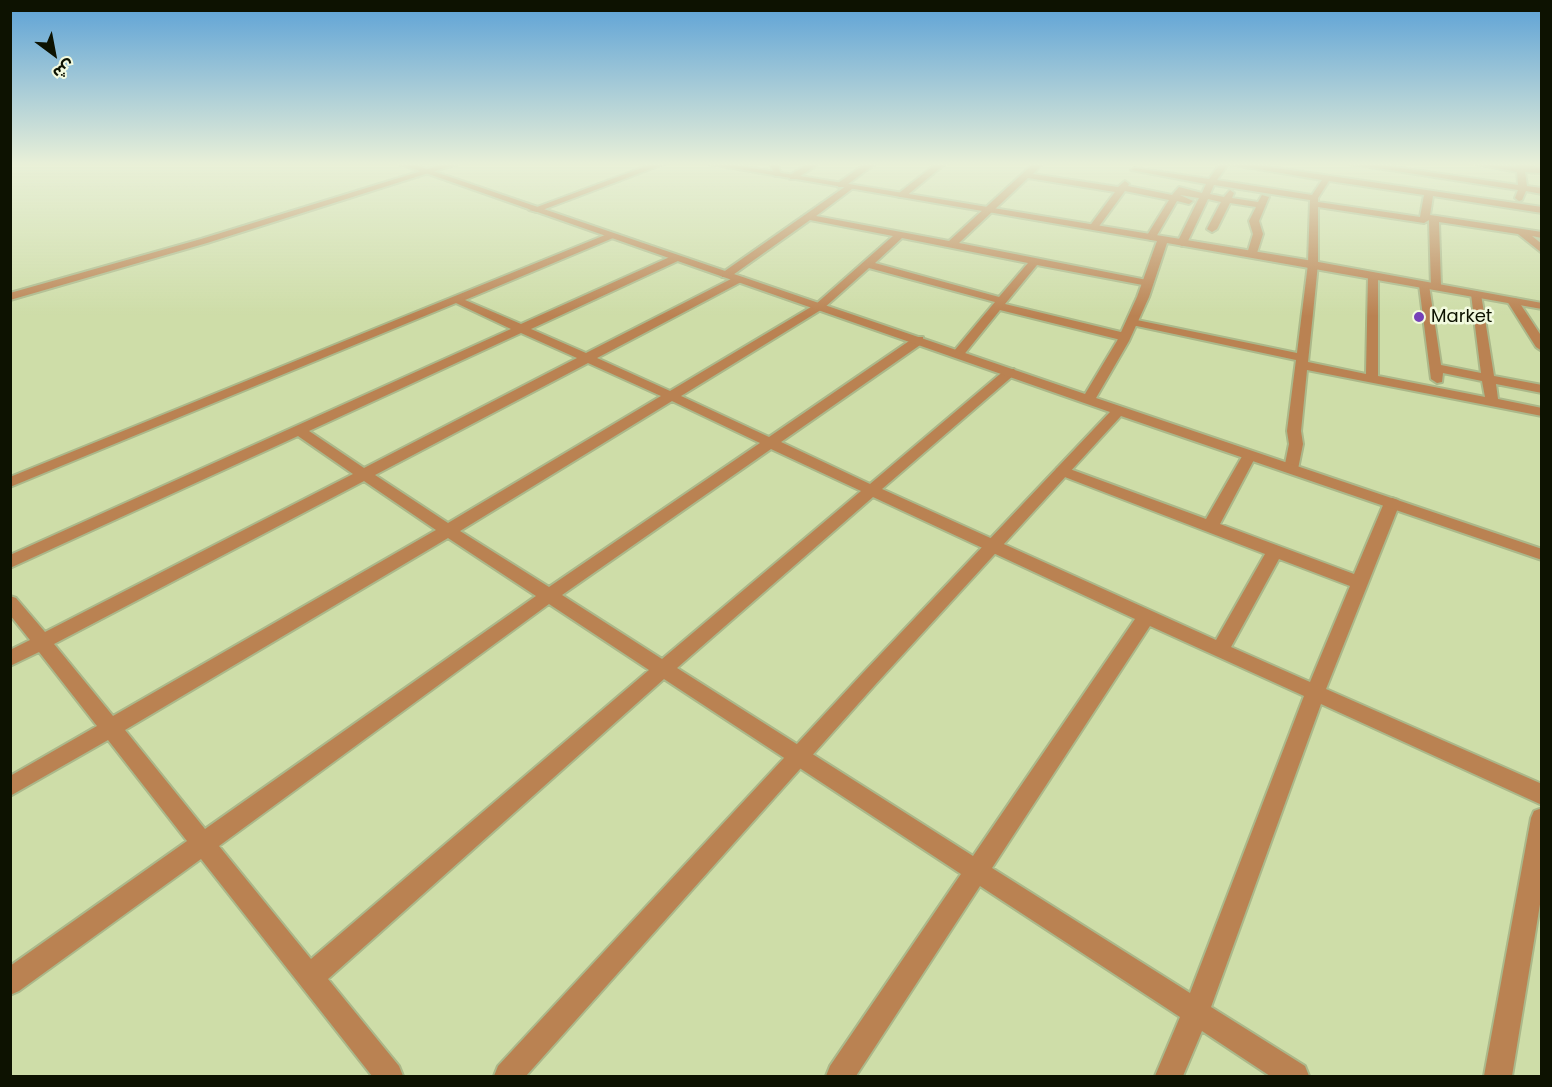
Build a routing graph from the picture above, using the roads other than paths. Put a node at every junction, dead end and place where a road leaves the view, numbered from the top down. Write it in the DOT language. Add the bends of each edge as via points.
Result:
graph roads {
  1 [pos="284,215"];
  2 [pos="548,215"];
  3 [pos="811,215"];
  4 [pos="984,215"];
  5 [pos="1018,215"];
  6 [pos="1103,215"];
  7 [pos="1167,215"];
  8 [pos="1196,215"];
  9 [pos="1219,215"];
  10 [pos="1256,215"];
  11 [pos="1314,215"];
  12 [pos="1415,215"];
  13 [pos="1445,215"];
  14 [pos="1492,215"];
  15 [pos="1492,215"];
  16 [pos="1518,215"];
  17 [pos="1529,215"];
  18 [pos="808,217"];
  19 [pos="1429,217"];
  20 [pos="1517,219"];
  21 [pos="1094,227"];
  22 [pos="1212,229"];
  23 [pos="901,234"];
  24 [pos="1542,235"];
  25 [pos="610,236"];
  26 [pos="1157,238"];
  27 [pos="1182,243"];
  28 [pos="952,244"];
  29 [pos="1542,250"];
  30 [pos="1252,254"];
  31 [pos="675,258"];
  32 [pos="1035,261"];
  33 [pos="867,264"];
  34 [pos="1313,264"];
  35 [pos="1373,276"];
  36 [pos="733,277"];
  37 [pos="1148,283"];
  38 [pos="1430,286"];
  39 [pos="1476,294"];
  40 [pos="10,297"];
  41 [pos="454,299"];
  42 [pos="1513,301"];
  43 [pos="1000,304"];
  44 [pos="820,306"];
  45 [pos="1542,306"];
  46 [pos="1132,322"];
  47 [pos="522,329"];
  48 [pos="1125,337"];
  49 [pos="919,340"];
  50 [pos="1540,344"];
  51 [pos="958,354"];
  52 [pos="586,359"];
  53 [pos="1302,361"];
  54 [pos="1436,368"];
  55 [pos="1010,372"];
  56 [pos="1372,378"];
  57 [pos="1488,378"];
  58 [pos="1542,389"];
  59 [pos="1439,392"];
  60 [pos="671,396"];
  61 [pos="1088,400"];
  62 [pos="1492,402"];
  63 [pos="1118,411"];
  64 [pos="1542,412"];
  65 [pos="300,431"];
  66 [pos="771,443"];
  67 [pos="1249,456"];
  68 [pos="1291,469"];
  69 [pos="1062,471"];
  70 [pos="364,474"];
  71 [pos="10,483"];
  72 [pos="871,491"];
  73 [pos="1392,503"];
  74 [pos="1210,527"];
  75 [pos="449,530"];
  76 [pos="992,547"];
  77 [pos="1275,551"];
  78 [pos="1542,555"];
  79 [pos="10,562"];
  80 [pos="1360,583"];
  81 [pos="550,595"];
  82 [pos="10,602"];
  83 [pos="1146,617"];
  84 [pos="43,642"];
  85 [pos="1220,650"];
  86 [pos="10,659"];
  87 [pos="664,668"];
  88 [pos="1315,693"];
  89 [pos="111,727"];
  90 [pos="800,756"];
  91 [pos="10,787"];
  92 [pos="1542,795"];
  93 [pos="1542,818"];
  94 [pos="202,843"];
  95 [pos="976,870"];
  96 [pos="310,977"];
  97 [pos="10,982"];
  98 [pos="1196,1012"];
  99 [pos="389,1077"];
  100 [pos="508,1077"];
  101 [pos="840,1077"];
  102 [pos="1169,1077"];
  103 [pos="1295,1077"];
  104 [pos="1498,1077"];
  1 -- 40 [label="street"];
  2 -- 25 [label="street"];
  3 -- 18 [label="street"];
  4 -- 28 [label="street"];
  5 -- 21 [label="street"];
  6 -- 21 [label="street"];
  7 -- 26 [label="street"];
  8 -- 27 [label="street"];
  9 -- 22 [label="street"];
  10 -- 30 [label="street" via="1258,234"];
  11 -- 34 [label="street"];
  12 -- 19 [label="street" via="1424,220"];
  13 -- 19 [label="street"];
  14 -- 20 [label="street"];
  15 -- 20 [label="street"];
  16 -- 20 [label="street"];
  17 -- 20 [label="street"];
  18 -- 23 [label="street"];
  18 -- 36 [label="street"];
  19 -- 38 [label="street"];
  20 -- 24 [label="street"];
  20 -- 29 [label="street"];
  21 -- 26 [label="street"];
  23 -- 28 [label="street"];
  23 -- 33 [label="street"];
  25 -- 31 [label="street"];
  25 -- 41 [label="street"];
  26 -- 27 [label="street"];
  26 -- 37 [label="street"];
  27 -- 30 [label="street"];
  28 -- 32 [label="street"];
  30 -- 34 [label="street"];
  31 -- 36 [label="street"];
  31 -- 47 [label="street"];
  32 -- 37 [label="street"];
  32 -- 43 [label="street"];
  33 -- 43 [label="street"];
  33 -- 44 [label="street"];
  34 -- 35 [label="street"];
  34 -- 53 [label="street"];
  35 -- 38 [label="street"];
  35 -- 56 [label="street"];
  36 -- 44 [label="street"];
  36 -- 52 [label="street"];
  37 -- 46 [label="street"];
  38 -- 39 [label="street"];
  38 -- 54 [label="street"];
  39 -- 42 [label="street"];
  39 -- 57 [label="street"];
  41 -- 47 [label="street"];
  41 -- 71 [label="street"];
  42 -- 45 [label="street"];
  42 -- 50 [label="street"];
  43 -- 48 [label="street"];
  43 -- 51 [label="street"];
  44 -- 49 [label="street"];
  44 -- 60 [label="street"];
  46 -- 48 [label="street"];
  46 -- 53 [label="street"];
  47 -- 52 [label="street"];
  47 -- 65 [label="street"];
  48 -- 61 [label="street"];
  49 -- 51 [label="street"];
  49 -- 66 [label="street"];
  51 -- 55 [label="street"];
  52 -- 60 [label="street"];
  52 -- 70 [label="street"];
  53 -- 56 [label="street"];
  53 -- 68 [label="street"];
  54 -- 57 [label="street"];
  54 -- 59 [label="street"];
  55 -- 61 [label="street"];
  55 -- 72 [label="street"];
  56 -- 59 [label="street"];
  57 -- 58 [label="street"];
  57 -- 62 [label="street"];
  59 -- 62 [label="street"];
  60 -- 66 [label="street"];
  60 -- 75 [label="street"];
  61 -- 63 [label="street"];
  62 -- 64 [label="street"];
  63 -- 67 [label="street"];
  63 -- 69 [label="street"];
  65 -- 70 [label="street"];
  65 -- 79 [label="street"];
  66 -- 72 [label="street"];
  66 -- 81 [label="street"];
  67 -- 68 [label="street"];
  67 -- 74 [label="street"];
  68 -- 73 [label="street"];
  69 -- 74 [label="street"];
  69 -- 76 [label="street"];
  70 -- 75 [label="street"];
  70 -- 84 [label="street"];
  72 -- 76 [label="street"];
  72 -- 87 [label="street"];
  73 -- 78 [label="street"];
  73 -- 80 [label="street"];
  74 -- 77 [label="street"];
  75 -- 81 [label="street"];
  75 -- 89 [label="street"];
  76 -- 83 [label="street"];
  76 -- 90 [label="street"];
  77 -- 80 [label="street"];
  77 -- 85 [label="street"];
  80 -- 88 [label="street"];
  81 -- 87 [label="street"];
  81 -- 94 [label="street"];
  82 -- 84 [label="street"];
  83 -- 85 [label="street"];
  83 -- 95 [label="street"];
  84 -- 86 [label="street"];
  84 -- 89 [label="street"];
  85 -- 88 [label="street"];
  87 -- 90 [label="street"];
  87 -- 96 [label="street"];
  88 -- 92 [label="street"];
  88 -- 98 [label="street"];
  89 -- 91 [label="street"];
  89 -- 94 [label="street"];
  90 -- 95 [label="street"];
  90 -- 100 [label="street"];
  93 -- 104 [label="street"];
  94 -- 96 [label="street"];
  94 -- 97 [label="street"];
  95 -- 98 [label="street"];
  95 -- 101 [label="street"];
  96 -- 99 [label="street"];
  98 -- 102 [label="street"];
  98 -- 103 [label="street"];
}
